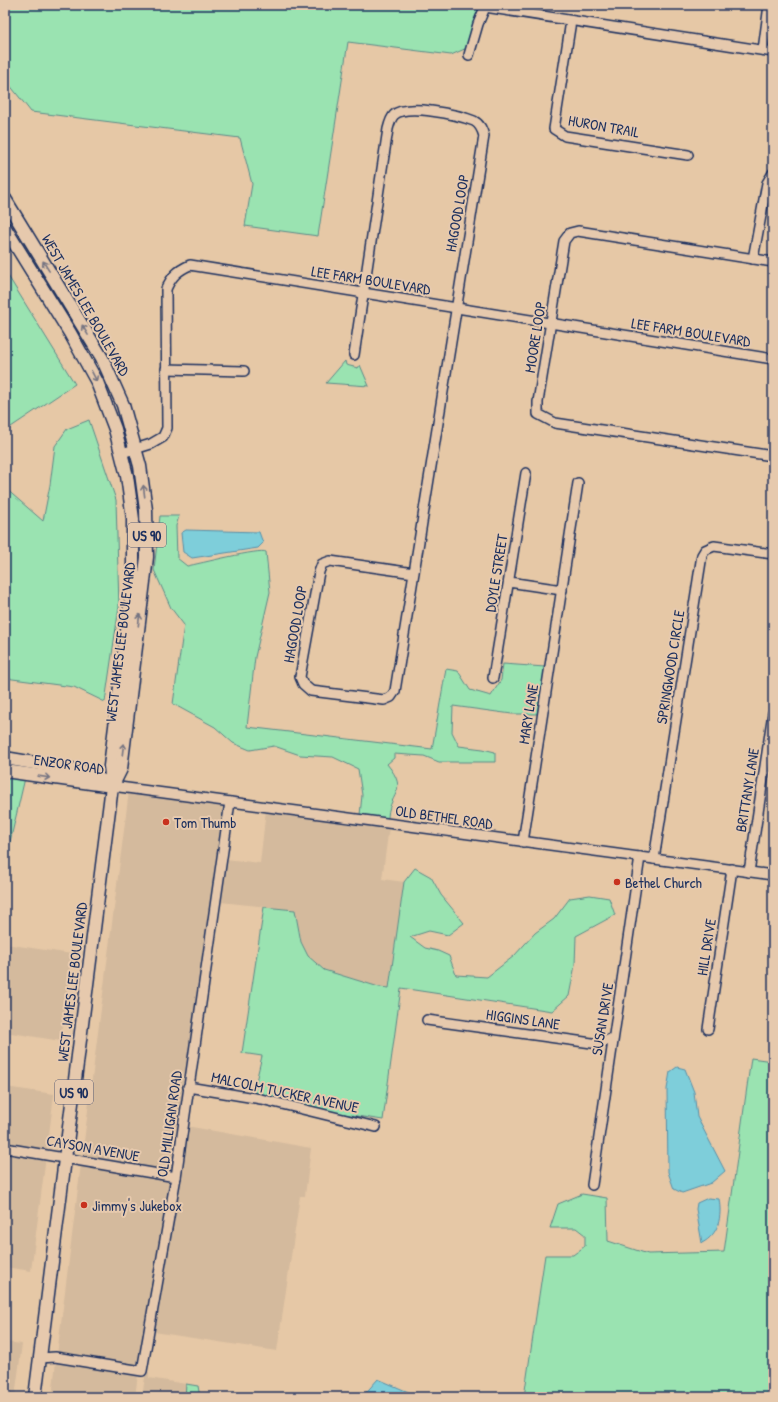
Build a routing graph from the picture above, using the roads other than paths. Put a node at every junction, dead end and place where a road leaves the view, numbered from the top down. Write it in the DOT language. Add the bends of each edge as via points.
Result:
graph roads {
  1 [pos="769,5"];
  2 [pos="486,6"];
  3 [pos="571,21"];
  4 [pos="763,50"];
  5 [pos="773,52"];
  6 [pos="469,55"];
  7 [pos="688,156"];
  8 [pos="773,173"];
  9 [pos="5,199"];
  10 [pos="5,228"];
  11 [pos="753,259"];
  12 [pos="773,262"];
  13 [pos="362,293"];
  14 [pos="66,299"];
  15 [pos="53,306"];
  16 [pos="455,308"];
  17 [pos="552,323"];
  18 [pos="354,356"];
  19 [pos="773,359"];
  20 [pos="166,369"];
  21 [pos="244,371"];
  22 [pos="136,449"];
  23 [pos="122,454"];
  24 [pos="773,456"];
  25 [pos="526,473"];
  26 [pos="578,483"];
  27 [pos="773,554"];
  28 [pos="414,573"];
  29 [pos="509,582"];
  30 [pos="562,590"];
  31 [pos="493,678"];
  32 [pos="773,714"];
  33 [pos="5,758"];
  34 [pos="5,771"];
  35 [pos="112,786"];
  36 [pos="230,802"];
  37 [pos="523,842"];
  38 [pos="640,858"];
  39 [pos="654,859"];
  40 [pos="732,869"];
  41 [pos="748,872"];
  42 [pos="773,875"];
  43 [pos="427,1020"];
  44 [pos="708,1029"];
  45 [pos="613,1038"];
  46 [pos="188,1087"];
  47 [pos="376,1127"];
  48 [pos="5,1148"];
  49 [pos="65,1158"];
  50 [pos="176,1177"];
  51 [pos="592,1185"];
  52 [pos="40,1358"];
  53 [pos="35,1397"];
  1 -- 4 [label="street"];
  2 -- 3 [label="street"];
  2 -- 6 [label="street"];
  3 -- 4 [label="street"];
  3 -- 7 [label="street, HURON TRAIL" via="554,129 565,136"];
  4 -- 5 [label="street"];
  8 -- 11 [label="street" via="767,183"];
  14 -- 9 [label="main road, WEST JAMES LEE BOULEVARD / US 90, one-way"];
  10 -- 15 [label="main road, WEST JAMES LEE BOULEVARD / US 90"];
  11 -- 12 [label="street, MOORE LOOP"];
  11 -- 17 [label="street, MOORE LOOP" via="578,231 570,234 564,241"];
  13 -- 16 [label="street, LEE FARM BOULEVARD"];
  13 -- 16 [label="street, HAGOOD LOOP" via="388,129 394,115 405,109 420,109 474,121 482,127 484,136"];
  13 -- 18 [label="street, HAGOOD LOOP"];
  13 -- 20 [label="street, LEE FARM BOULEVARD" via="190,265 178,270 171,277 166,289"];
  14 -- 15 [label="street"];
  22 -- 14 [label="main road, WEST JAMES LEE BOULEVARD / US 90, one-way" via="123,404 108,371"];
  15 -- 23 [label="main road, WEST JAMES LEE BOULEVARD / US 90, one-way" via="97,382"];
  16 -- 17 [label="street, LEE FARM BOULEVARD"];
  16 -- 28 [label="street, HAGOOD LOOP"];
  17 -- 19 [label="street, LEE FARM BOULEVARD"];
  17 -- 24 [label="street, MOORE LOOP" via="538,414 555,423"];
  20 -- 21 [label="street"];
  20 -- 22 [label="street, LEE FARM BOULEVARD" via="167,428 163,437"];
  22 -- 23 [label="street, LEE FARM BOULEVARD"];
  35 -- 22 [label="main road, WEST JAMES LEE BOULEVARD / US 90, one-way" via="120,769 146,557 146,510"];
  23 -- 35 [label="main road, WEST JAMES LEE BOULEVARD / US 90" via="133,519 134,563 110,766"];
  25 -- 29 [label="street, DOYLE STREET"];
  26 -- 30 [label="street, MARY LANE"];
  27 -- 39 [label="street, SPRINGWOOD CIRCLE" via="714,546 705,550 702,555"];
  28 -- 28 [label="street, HAGOOD LOOP" via="395,691 391,697 384,700 311,691 303,684 300,677 322,564 330,561"];
  29 -- 30 [label="street"];
  29 -- 31 [label="street, DOYLE STREET"];
  30 -- 37 [label="street, MARY LANE"];
  32 -- 41 [label="street, BRITTANY LANE"];
  33 -- 35 [label="main road, ENZOR ROAD" via="87,772"];
  34 -- 35 [label="main road, ENZOR ROAD, one-way"];
  35 -- 36 [label="street, OLD BETHEL ROAD"];
  35 -- 49 [label="main road, WEST JAMES LEE BOULEVARD / US 90"];
  36 -- 37 [label="street, OLD BETHEL ROAD"];
  36 -- 46 [label="street, OLD MILLIGAN ROAD"];
  37 -- 38 [label="street, OLD BETHEL ROAD"];
  38 -- 39 [label="street, OLD BETHEL ROAD"];
  38 -- 45 [label="street, SUSAN DRIVE"];
  39 -- 40 [label="street, OLD BETHEL ROAD"];
  40 -- 41 [label="street, OLD BETHEL ROAD"];
  40 -- 44 [label="street, HILL DRIVE"];
  41 -- 42 [label="street, OLD BETHEL ROAD"];
  43 -- 45 [label="street, HIGGINS LANE" via="599,1044"];
  45 -- 51 [label="street, SUSAN DRIVE"];
  46 -- 47 [label="street, MALCOLM TUCKER AVENUE" via="296,1107"];
  46 -- 50 [label="street, OLD MILLIGAN ROAD"];
  48 -- 49 [label="street, CAYSON AVENUE"];
  49 -- 50 [label="street, CAYSON AVENUE"];
  49 -- 52 [label="main road, WEST JAMES LEE BOULEVARD / US 90"];
  50 -- 52 [label="street, OLD MILLIGAN ROAD" via="142,1371"];
  52 -- 53 [label="main road, WEST JAMES LEE BOULEVARD / US 90"];
}
